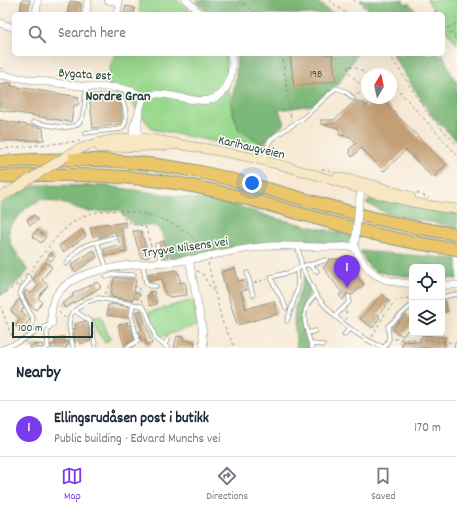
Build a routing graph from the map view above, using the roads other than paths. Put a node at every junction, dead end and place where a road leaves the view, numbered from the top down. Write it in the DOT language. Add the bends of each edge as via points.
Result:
graph roads {
  1 [pos="38,0"];
  2 [pos="88,0"];
  3 [pos="108,0"];
  4 [pos="186,0"];
  5 [pos="36,12"];
  6 [pos="86,12"];
  7 [pos="117,12"];
  8 [pos="199,12"];
  9 [pos="0,23"];
  10 [pos="12,27"];
  11 [pos="231,56"];
  12 [pos="0,75"];
  13 [pos="87,87"];
  14 [pos="85,96"];
  15 [pos="143,97"];
  16 [pos="353,98"];
  17 [pos="33,122"];
  18 [pos="85,133"];
  19 [pos="135,141"];
  20 [pos="65,157"];
  21 [pos="264,161"];
  22 [pos="0,162"];
  23 [pos="0,177"];
  24 [pos="362,185"];
  25 [pos="0,197"];
  26 [pos="457,209"];
  27 [pos="457,234"];
  28 [pos="115,237"];
  29 [pos="97,242"];
  30 [pos="156,245"];
  31 [pos="354,245"];
  32 [pos="298,247"];
  33 [pos="457,249"];
  34 [pos="161,259"];
  35 [pos="189,259"];
  36 [pos="326,260"];
  37 [pos="66,264"];
  38 [pos="143,265"];
  39 [pos="310,265"];
  40 [pos="302,267"];
  41 [pos="107,268"];
  42 [pos="297,269"];
  43 [pos="316,271"];
  44 [pos="247,273"];
  45 [pos="134,275"];
  46 [pos="27,276"];
  47 [pos="106,277"];
  48 [pos="409,284"];
  49 [pos="18,285"];
  50 [pos="445,285"];
  51 [pos="457,285"];
  52 [pos="156,286"];
  53 [pos="22,288"];
  54 [pos="457,294"];
  55 [pos="253,295"];
  56 [pos="316,295"];
  57 [pos="349,296"];
  58 [pos="445,296"];
  59 [pos="132,304"];
  60 [pos="286,308"];
  61 [pos="409,308"];
  62 [pos="75,311"];
  63 [pos="335,316"];
  64 [pos="287,322"];
  65 [pos="52,323"];
  66 [pos="348,328"];
  67 [pos="315,331"];
  68 [pos="308,332"];
  69 [pos="31,335"];
  70 [pos="344,335"];
  71 [pos="168,339"];
  72 [pos="164,344"];
  73 [pos="323,345"];
  74 [pos="311,346"];
  75 [pos="2,348"];
  76 [pos="48,348"];
  77 [pos="73,348"];
  78 [pos="96,348"];
  79 [pos="126,348"];
  80 [pos="168,348"];
  81 [pos="204,348"];
  82 [pos="384,348"];
  1 -- 5 [label="street"];
  2 -- 6 [label="street"];
  3 -- 7 [label="street" via="119,2"];
  4 -- 8 [label="street"];
  9 -- 10 [label="street"];
  11 -- 15 [label="street" via="229,81 223,93 214,99 200,101 157,94"];
  12 -- 13 [label="street, Bygata øst"];
  13 -- 14 [label="lane"];
  13 -- 15 [label="street, Bygata øst" via="120,87 132,90"];
  14 -- 17 [label="lane" via="82,119 73,127"];
  14 -- 18 [label="lane" via="116,96 122,100 125,109 125,122 121,129"];
  15 -- 19 [label="street" via="134,121"];
  16 -- 21 [label="lane" via="336,88 302,119 269,142"];
  19 -- 20 [label="main road, Karihaugveien"];
  19 -- 20 [label="main road, Karihaugveien" via="84,143"];
  19 -- 21 [label="main road, Karihaugveien" via="167,140"];
  20 -- 25 [label="main road, Karihaugveien, bridge"];
  21 -- 24 [label="main road, Karihaugveien"];
  22 -- 27 [label="highway" via="89,160 182,169 245,183 377,220"];
  23 -- 33 [label="highway" via="52,174 105,175 178,184 241,197 411,243"];
  24 -- 26 [label="main road, Karihaugveien" via="397,192 429,205"];
  24 -- 31 [label="street, bridge"];
  28 -- 29 [label="lane"];
  29 -- 37 [label="lane" via="86,244"];
  29 -- 41 [label="lane"];
  30 -- 34 [label="lane"];
  31 -- 32 [label="street, Trygve Nilsens vei"];
  31 -- 48 [label="street" via="366,267 376,276"];
  32 -- 35 [label="street, Trygve Nilsens vei" via="263,247"];
  32 -- 40 [label="lane"];
  34 -- 35 [label="street, Trygve Nilsens vei"];
  34 -- 38 [label="street, Trygve Nilsens vei"];
  35 -- 81 [label="street"];
  36 -- 39 [label="lane"];
  38 -- 41 [label="street, Trygve Nilsens vei"];
  38 -- 52 [label="lane" via="146,283"];
  39 -- 40 [label="lane"];
  39 -- 43 [label="lane"];
  40 -- 42 [label="lane"];
  40 -- 56 [label="lane"];
  41 -- 65 [label="street, Trygve Nilsens vei" via="90,272 69,284 55,298 51,313"];
  42 -- 60 [label="lane" via="272,278 275,290 283,298"];
  42 -- 64 [label="lane" via="298,288"];
  44 -- 55 [label="lane"];
  45 -- 47 [label="lane" via="115,274"];
  46 -- 53 [label="lane" via="30,279"];
  49 -- 53 [label="lane"];
  50 -- 51 [label="street"];
  53 -- 69 [label="lane" via="20,294 33,318"];
  54 -- 58 [label="lane"];
  56 -- 63 [label="lane"];
  56 -- 68 [label="lane" via="308,302 304,311"];
  57 -- 63 [label="lane" via="349,302"];
  59 -- 62 [label="lane" via="96,298"];
  59 -- 72 [label="lane" via="142,306 156,339"];
  59 -- 79 [label="lane" via="131,316 138,341"];
  61 -- 82 [label="lane" via="388,326 389,339"];
  62 -- 77 [label="lane" via="70,317"];
  62 -- 78 [label="lane" via="90,321"];
  63 -- 66 [label="lane"];
  65 -- 69 [label="lane"];
  65 -- 76 [label="lane, Trygve Nilsens vei" via="47,332"];
  66 -- 70 [label="lane"];
  66 -- 82 [label="lane" via="369,342"];
  67 -- 68 [label="lane"];
  68 -- 74 [label="lane"];
  69 -- 75 [label="lane"];
  71 -- 72 [label="lane"];
  72 -- 80 [label="lane"];
  73 -- 74 [label="lane"];
}
